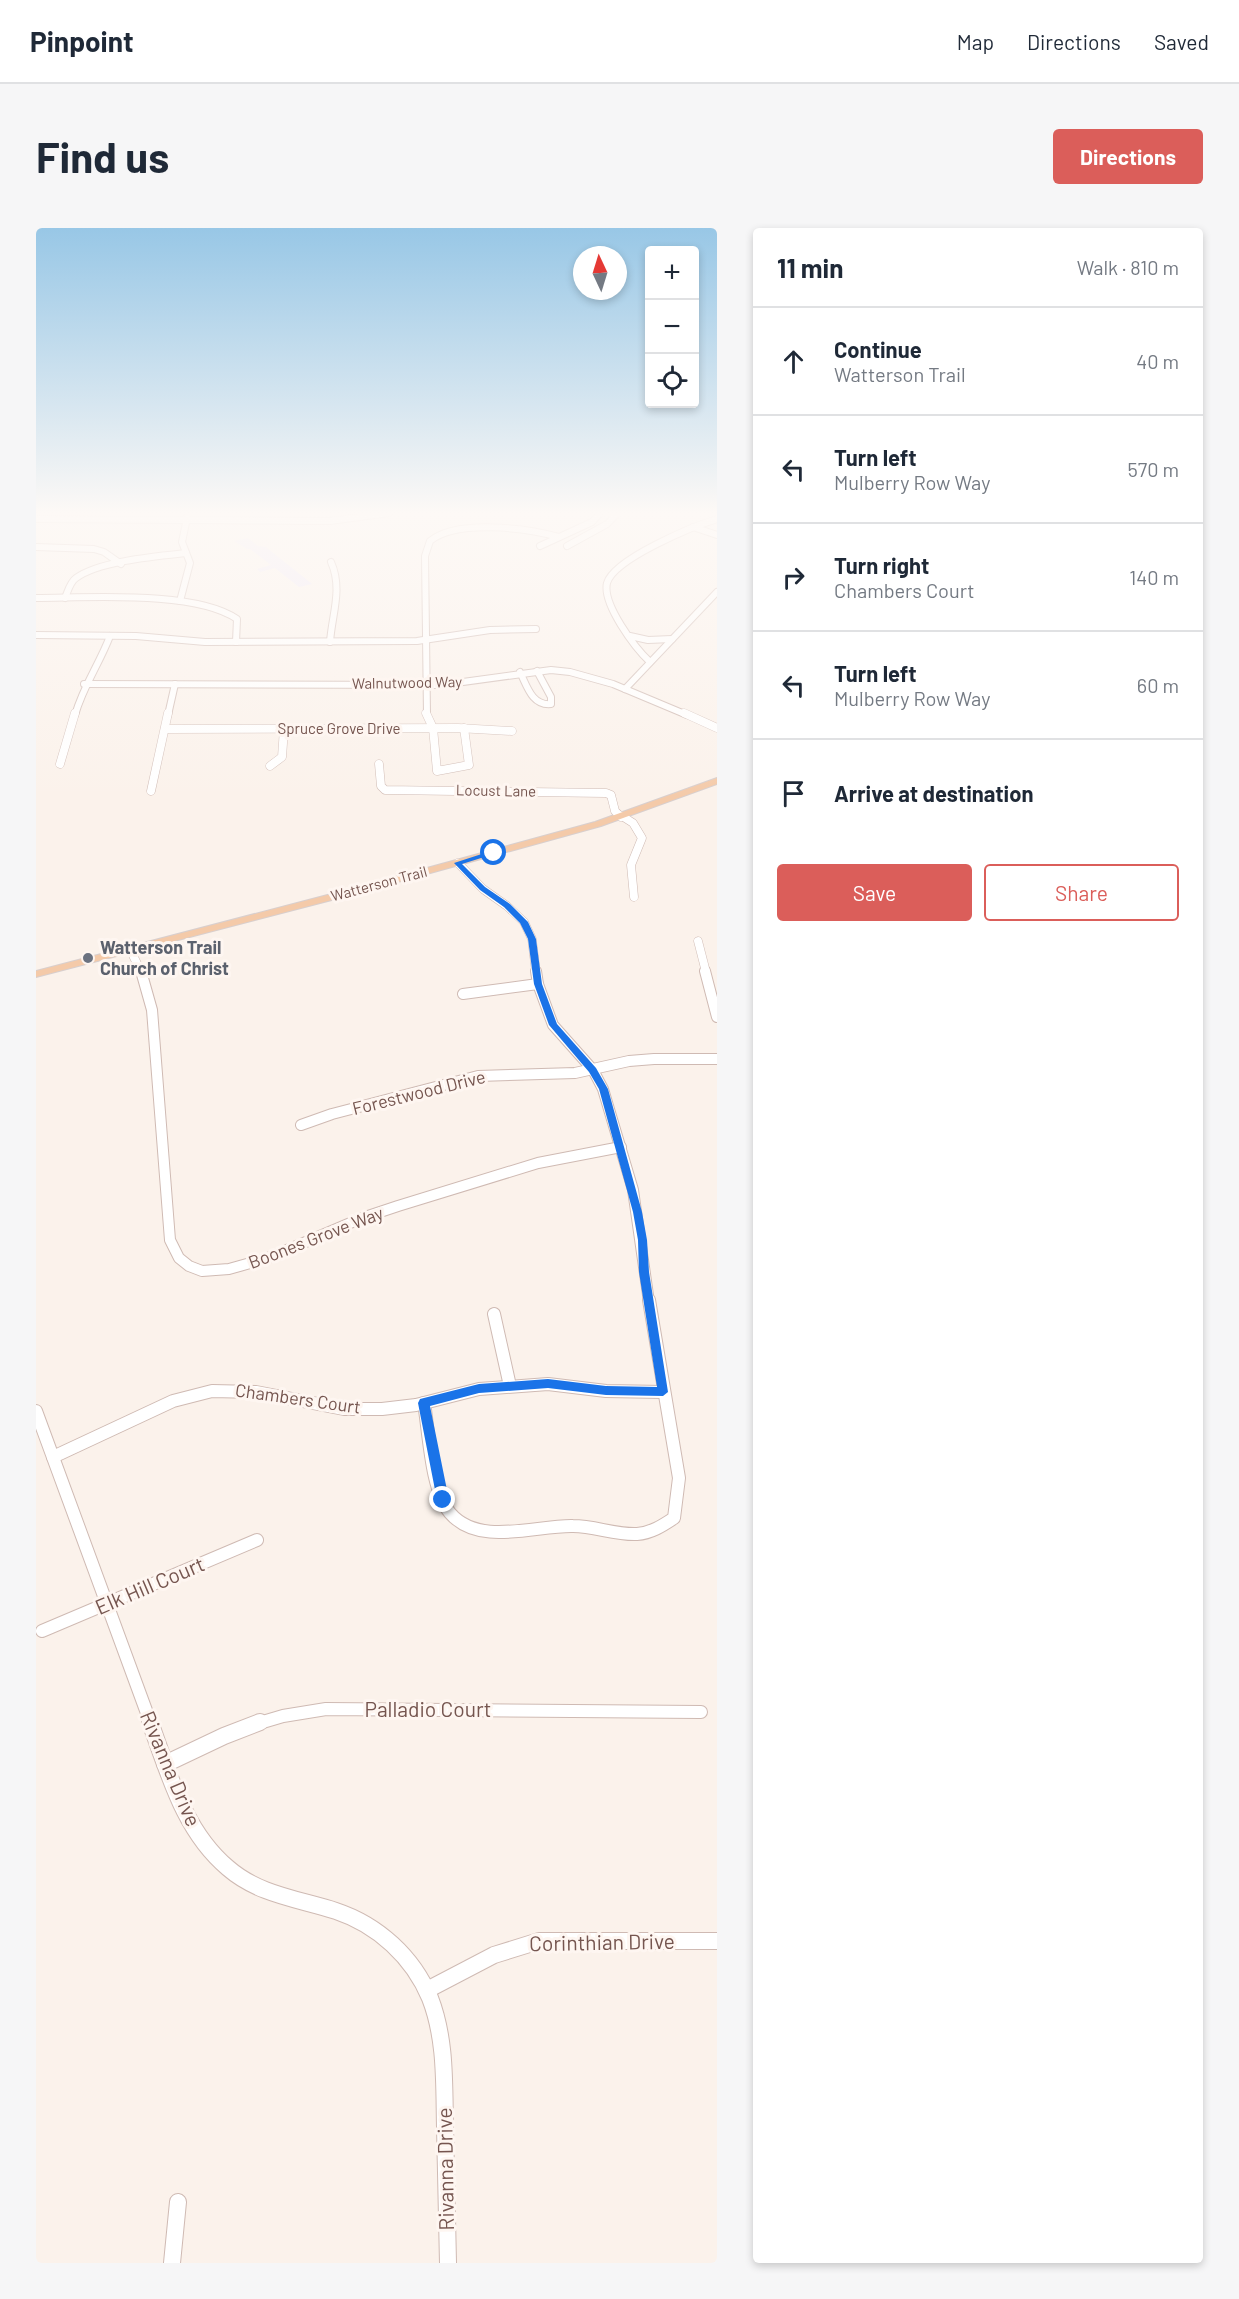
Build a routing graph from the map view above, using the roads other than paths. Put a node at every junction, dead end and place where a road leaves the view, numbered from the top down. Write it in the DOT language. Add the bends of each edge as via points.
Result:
graph roads {
  1 [pos="210,608"];
  2 [pos="337,608"];
  3 [pos="425,608"];
  4 [pos="611,608"];
  5 [pos="701,608"];
  6 [pos="536,628"];
  7 [pos="36,635"];
  8 [pos="110,636"];
  9 [pos="630,636"];
  10 [pos="672,639"];
  11 [pos="425,640"];
  12 [pos="236,642"];
  13 [pos="330,642"];
  14 [pos="650,662"];
  15 [pos="537,671"];
  16 [pos="520,672"];
  17 [pos="84,684"];
  18 [pos="175,684"];
  19 [pos="427,684"];
  20 [pos="625,689"];
  21 [pos="433,728"];
  22 [pos="464,728"];
  23 [pos="717,728"];
  24 [pos="165,729"];
  25 [pos="284,729"];
  26 [pos="512,731"];
  27 [pos="60,764"];
  28 [pos="379,764"];
  29 [pos="270,766"];
  30 [pos="717,781"];
  31 [pos="151,790"];
  32 [pos="622,816"];
  33 [pos="458,863"];
  34 [pos="634,897"];
  35 [pos="698,941"];
  36 [pos="130,949"];
  37 [pos="36,974"];
  38 [pos="538,984"];
  39 [pos="463,994"];
  40 [pos="717,1017"];
  41 [pos="717,1059"];
  42 [pos="593,1070"];
  43 [pos="301,1125"];
  44 [pos="621,1147"];
  45 [pos="494,1314"];
  46 [pos="510,1386"];
  47 [pos="663,1392"];
  48 [pos="424,1403"];
  49 [pos="36,1411"];
  50 [pos="53,1457"];
  51 [pos="257,1540"];
  52 [pos="107,1605"];
  53 [pos="42,1631"];
  54 [pos="701,1712"];
  55 [pos="165,1764"];
  56 [pos="717,1941"];
  57 [pos="427,1990"];
  58 [pos="178,2202"];
  59 [pos="172,2263"];
  60 [pos="448,2263"];
  1 -- 12 [label="street" via="235,617"];
  2 -- 13 [label="street" via="330,624"];
  3 -- 11 [label="street"];
  4 -- 9 [label="street"];
  5 -- 10 [label="street"];
  6 -- 11 [label="street"];
  7 -- 8 [label="street"];
  8 -- 12 [label="street"];
  8 -- 17 [label="street"];
  9 -- 10 [label="street"];
  9 -- 14 [label="street"];
  10 -- 14 [label="street"];
  11 -- 13 [label="street"];
  11 -- 19 [label="street"];
  12 -- 13 [label="street"];
  14 -- 20 [label="street"];
  15 -- 16 [label="street, Walnutwood Way"];
  15 -- 16 [label="street" via="553,701 548,706 536,702"];
  15 -- 20 [label="street, Walnutwood Way" via="580,673"];
  16 -- 19 [label="street, Walnutwood Way" via="463,683"];
  17 -- 18 [label="street, Walnutwood Way"];
  17 -- 27 [label="street"];
  18 -- 19 [label="street, Walnutwood Way"];
  18 -- 24 [label="street"];
  19 -- 21 [label="street" via="425,711"];
  20 -- 23 [label="street, Walnutwood Way"];
  21 -- 22 [label="street, Spruce Grove Drive"];
  21 -- 22 [label="street" via="437,771 469,765"];
  21 -- 25 [label="street, Spruce Grove Drive"];
  22 -- 26 [label="street, Spruce Grove Drive"];
  24 -- 25 [label="street, Spruce Grove Drive"];
  24 -- 31 [label="street"];
  25 -- 29 [label="street" via="282,757"];
  28 -- 32 [label="street, Locust Lane" via="385,790 606,793"];
  30 -- 32 [label="main road, Watterson Trail"];
  32 -- 33 [label="main road, Watterson Trail"];
  32 -- 34 [label="street" via="638,829 642,838 631,865"];
  33 -- 36 [label="main road, Watterson Trail"];
  33 -- 38 [label="street" via="524,922 532,939"];
  35 -- 40 [label="street"];
  36 -- 37 [label="main road, Watterson Trail"];
  36 -- 44 [label="street, Boones Grove Way" via="145,980 152,1010 170,1240 176,1256 191,1268 208,1271 243,1266 389,1209 553,1158"];
  38 -- 39 [label="street"];
  38 -- 42 [label="street" via="553,1025"];
  41 -- 42 [label="street, Forestwood Drive" via="629,1061"];
  42 -- 43 [label="street, Forestwood Drive" via="477,1076"];
  42 -- 44 [label="street"];
  44 -- 47 [label="street" via="642,1240"];
  45 -- 46 [label="street"];
  46 -- 47 [label="street, Chambers Court" via="548,1384"];
  46 -- 48 [label="street, Chambers Court" via="479,1389"];
  47 -- 48 [label="street" via="679,1478 677,1510 674,1518 659,1530 637,1534 574,1526 485,1531 463,1524 451,1514 439,1488"];
  48 -- 50 [label="street, Chambers Court" via="344,1409 256,1392 212,1391 173,1401"];
  49 -- 50 [label="street, Rivanna Drive"];
  50 -- 52 [label="street, Rivanna Drive"];
  51 -- 52 [label="street, Elk Hill Court"];
  52 -- 53 [label="street, Elk Hill Court"];
  52 -- 55 [label="street, Rivanna Drive"];
  54 -- 55 [label="street, Palladio Court" via="297,1712 259,1721"];
  55 -- 57 [label="street, Rivanna Drive" via="193,1829 223,1864 259,1889 364,1923 396,1946"];
  56 -- 57 [label="street, Corinthian Drive" via="539,1941 483,1957"];
  57 -- 60 [label="street, Rivanna Drive" via="444,2055"];
  58 -- 59 [label="street"];
}
